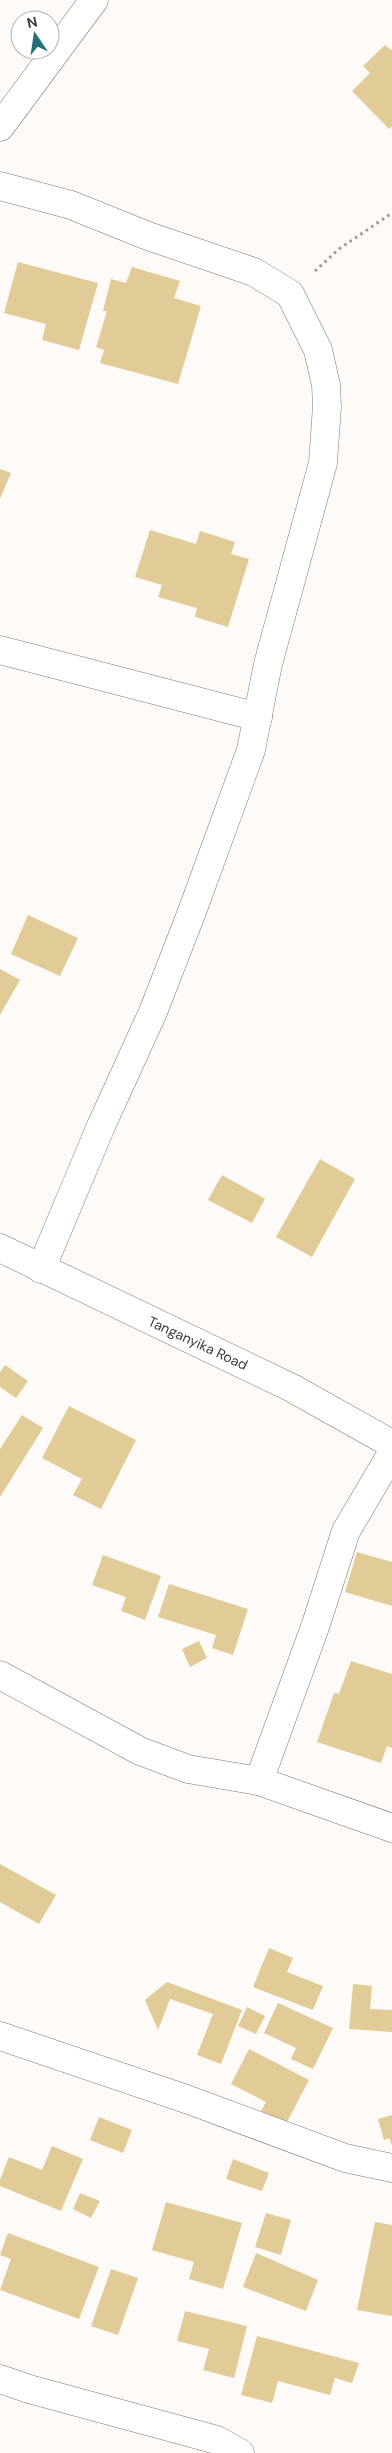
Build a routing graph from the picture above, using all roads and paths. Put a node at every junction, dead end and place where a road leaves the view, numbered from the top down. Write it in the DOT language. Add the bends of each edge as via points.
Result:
graph roads {
  1 [pos="94,0"];
  2 [pos="0,127"];
  3 [pos="0,186"];
  4 [pos="392,213"];
  5 [pos="290,294"];
  6 [pos="0,650"];
  7 [pos="258,717"];
  8 [pos="0,1248"];
  9 [pos="42,1270"];
  10 [pos="392,1444"];
  11 [pos="392,1453"];
  12 [pos="0,1675"];
  13 [pos="259,1781"];
  14 [pos="392,1828"];
  15 [pos="0,2036"];
  16 [pos="392,2168"];
  17 [pos="0,2378"];
  18 [pos="240,2453"];
  1 -- 2 [label="street"];
  3 -- 5 [label="street" via="71,205 148,236 254,272"];
  4 -- 5 [label="path" via="339,249"];
  5 -- 7 [label="street" via="318,350 326,385 326,438 323,463 268,664"];
  6 -- 7 [label="street"];
  7 -- 9 [label="street" via="251,750 194,909"];
  8 -- 9 [label="street, Tanganyika Road"];
  9 -- 10 [label="street, Tanganyika Road" via="292,1388"];
  11 -- 13 [label="street" via="346,1531"];
  12 -- 13 [label="street" via="140,1751 188,1769"];
  13 -- 14 [label="street"];
  15 -- 16 [label="street" via="189,2100 345,2158"];
  17 -- 18 [label="street" via="29,2389 217,2440"];
}
